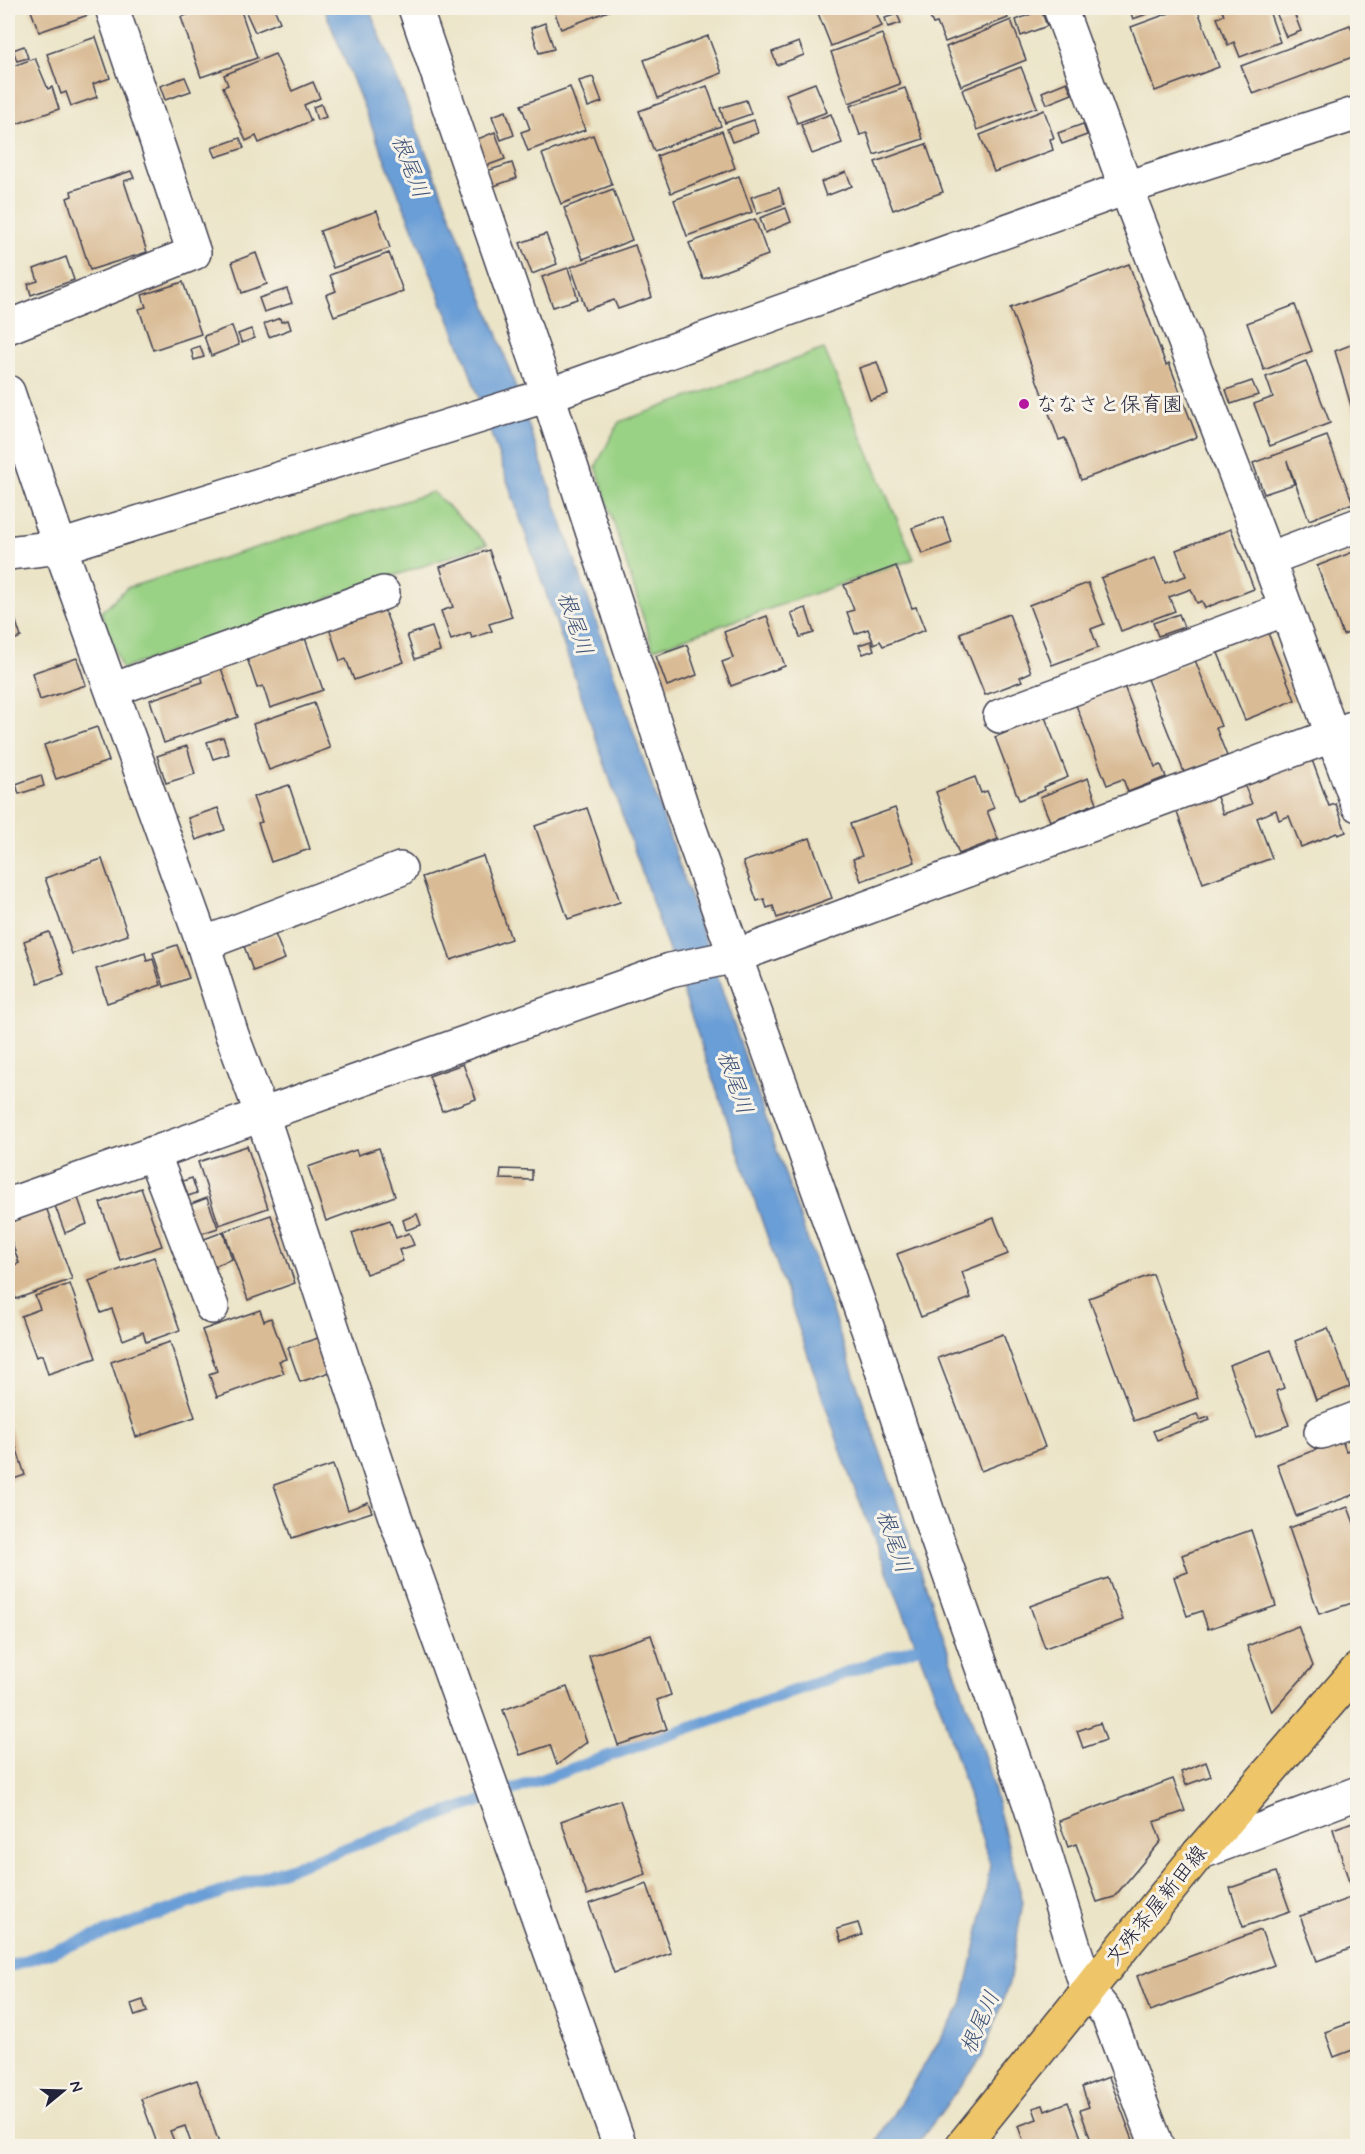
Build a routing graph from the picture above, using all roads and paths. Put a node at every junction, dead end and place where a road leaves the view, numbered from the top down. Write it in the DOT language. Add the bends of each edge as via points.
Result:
graph roads {
  1 [pos="112,8"];
  2 [pos="415,8"];
  3 [pos="1060,8"];
  4 [pos="1358,113"];
  5 [pos="1126,188"];
  6 [pos="8,327"];
  7 [pos="8,392"];
  8 [pos="538,398"];
  9 [pos="1358,525"];
  10 [pos="60,547"];
  11 [pos="8,554"];
  12 [pos="1268,559"];
  13 [pos="383,593"];
  14 [pos="1286,609"];
  15 [pos="112,690"];
  16 [pos="1000,716"];
  17 [pos="1345,731"];
  18 [pos="1358,805"];
  19 [pos="400,869"];
  20 [pos="203,944"];
  21 [pos="725,958"];
  22 [pos="262,1115"];
  23 [pos="153,1153"];
  24 [pos="8,1205"];
  25 [pos="212,1307"];
  26 [pos="1358,1418"];
  27 [pos="1321,1432"];
  28 [pos="1358,1669"];
  29 [pos="1358,1793"];
  30 [pos="1198,1853"];
  31 [pos="1087,1989"];
  32 [pos="620,2146"];
  33 [pos="962,2146"];
  34 [pos="1157,2146"];
  1 -- 6 [label="street" via="194,253"];
  2 -- 8 [label="street"];
  3 -- 5 [label="street"];
  4 -- 5 [label="street"];
  5 -- 8 [label="street"];
  5 -- 12 [label="street"];
  7 -- 10 [label="street"];
  8 -- 10 [label="street"];
  8 -- 21 [label="street" via="681,804"];
  9 -- 12 [label="street"];
  10 -- 11 [label="street"];
  10 -- 15 [label="street"];
  12 -- 14 [label="street"];
  13 -- 15 [label="street"];
  14 -- 16 [label="street"];
  14 -- 17 [label="street"];
  15 -- 20 [label="street"];
  17 -- 18 [label="street"];
  17 -- 21 [label="street"];
  19 -- 20 [label="street"];
  20 -- 22 [label="street"];
  21 -- 22 [label="street" via="670,970"];
  21 -- 31 [label="street" via="876,1352 1030,1805"];
  22 -- 23 [label="street"];
  22 -- 32 [label="street" via="398,1525"];
  23 -- 24 [label="street"];
  23 -- 25 [label="street"];
  26 -- 27 [label="street"];
  28 -- 30 [label="main road, 文殊茶屋新田線"];
  29 -- 30 [label="street"];
  30 -- 31 [label="main road, 文殊茶屋新田線"];
  31 -- 33 [label="main road, 文殊茶屋新田線"];
  31 -- 34 [label="street" via="1108,2015"];
}
